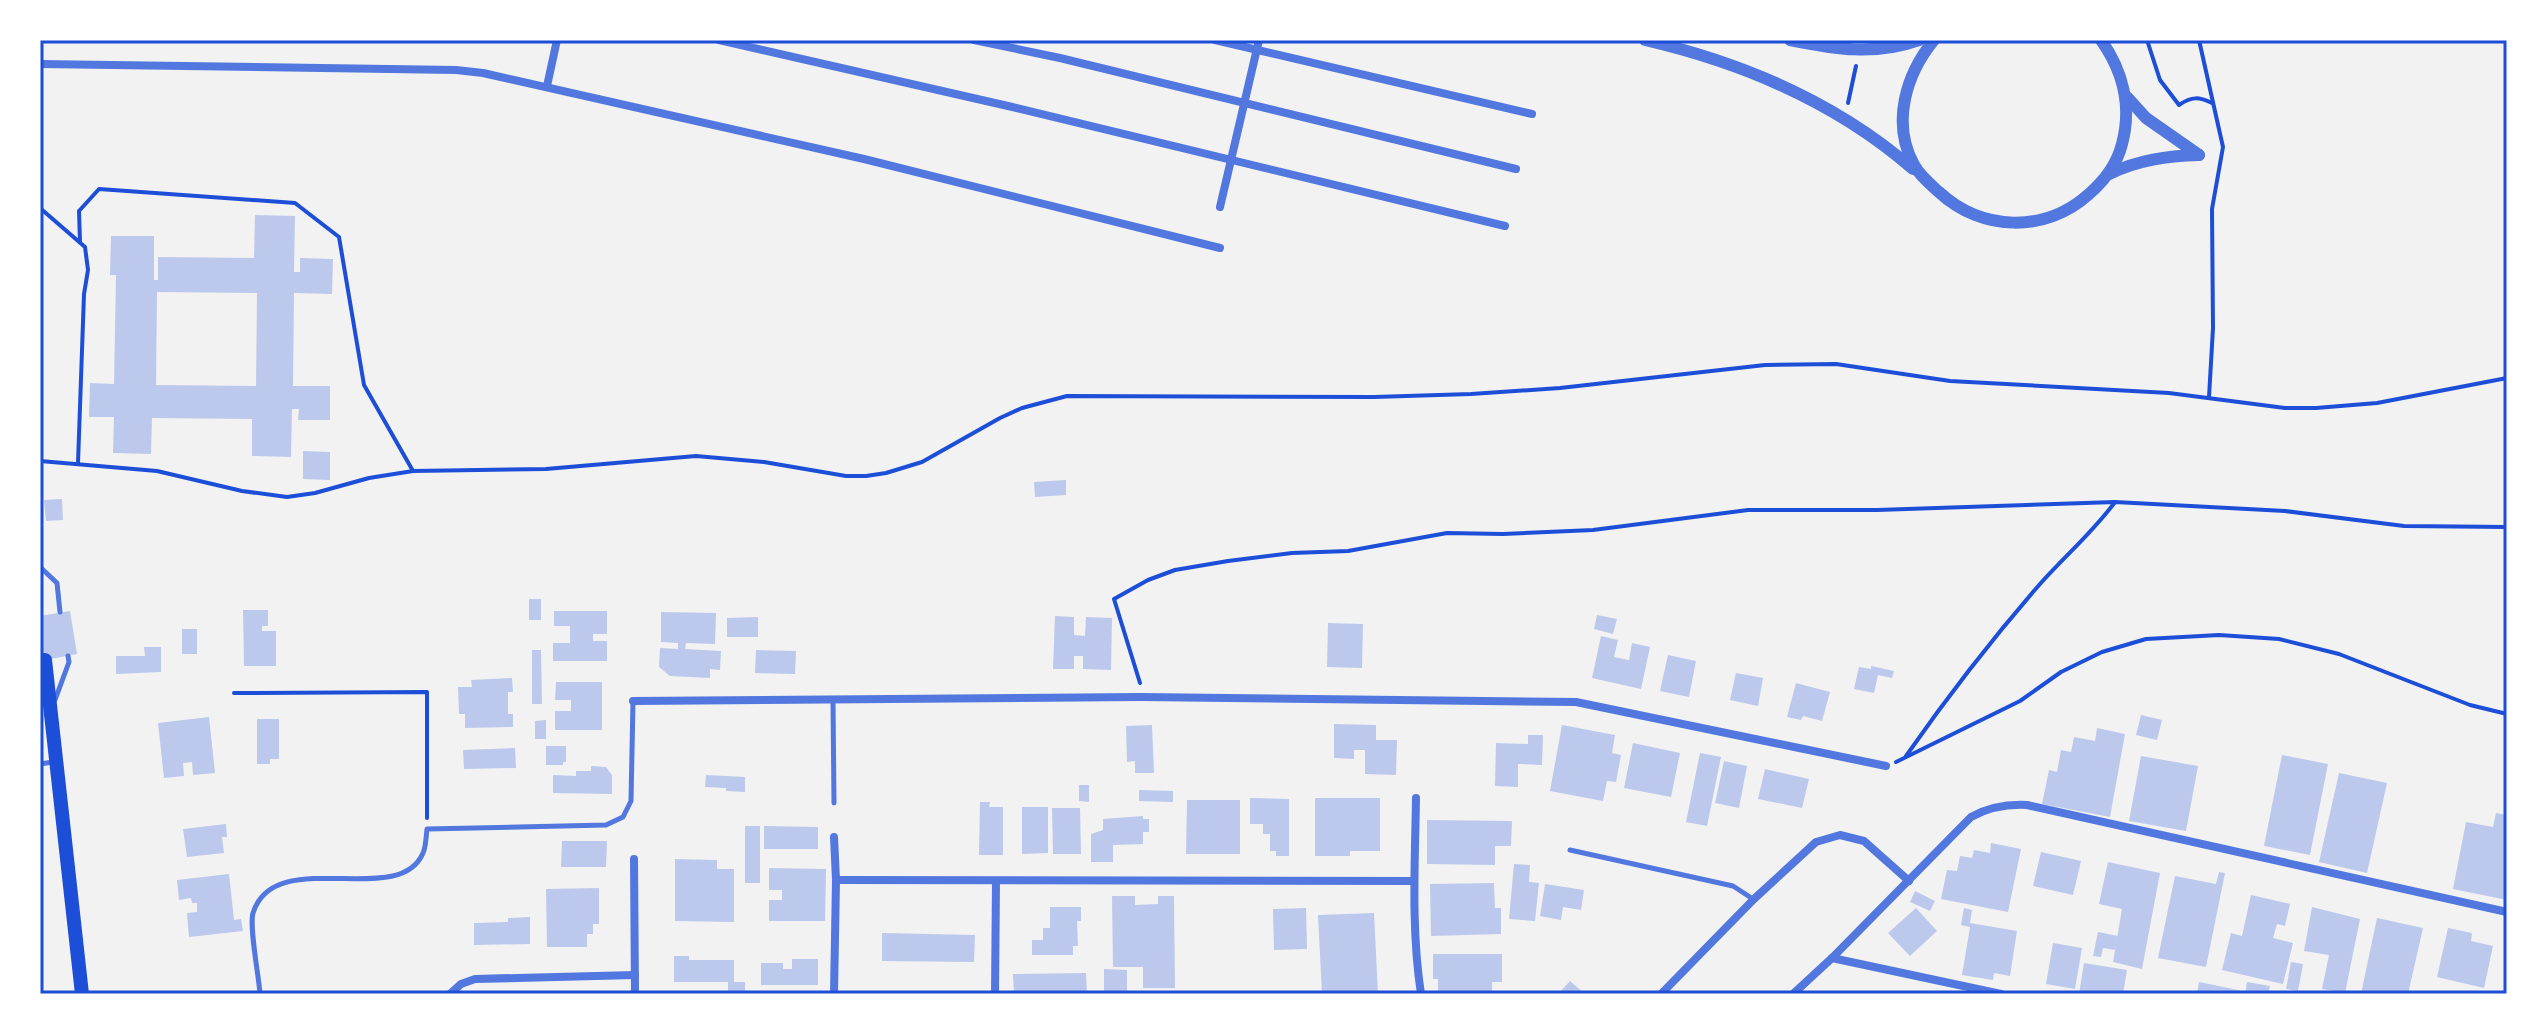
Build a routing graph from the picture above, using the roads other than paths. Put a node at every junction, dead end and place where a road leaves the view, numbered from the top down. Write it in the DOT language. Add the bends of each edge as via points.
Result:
graph roads {
  1 [pos="557,40"];
  2 [pos="719,40"];
  3 [pos="974,40"];
  4 [pos="1215,40"];
  5 [pos="1259,40"];
  6 [pos="1645,40"];
  7 [pos="1790,40"];
  8 [pos="1919,40"];
  9 [pos="1934,40"];
  10 [pos="2101,40"];
  11 [pos="753,44"];
  12 [pos="1257,50"];
  13 [pos="40,64"];
  14 [pos="547,86"];
  15 [pos="2125,94"];
  16 [pos="1245,104"];
  17 [pos="1532,114"];
  18 [pos="1231,162"];
  19 [pos="1516,169"];
  20 [pos="2106,176"];
  21 [pos="1925,180"];
  22 [pos="1220,207"];
  23 [pos="1505,226"];
  24 [pos="1220,248"];
  25 [pos="40,567"];
  26 [pos="60,612"];
  27 [pos="68,656"];
  28 [pos="45,660"];
  29 [pos="633,701"];
  30 [pos="833,701"];
  31 [pos="51,709"];
  32 [pos="58,761"];
  33 [pos="40,764"];
  34 [pos="1886,766"];
  35 [pos="1416,798"];
  36 [pos="834,803"];
  37 [pos="834,837"];
  38 [pos="1570,850"];
  39 [pos="634,859"];
  40 [pos="836,880"];
  41 [pos="996,881"];
  42 [pos="1414,881"];
  43 [pos="1909,881"];
  44 [pos="1754,899"];
  45 [pos="2507,912"];
  46 [pos="1832,958"];
  47 [pos="635,975"];
  48 [pos="82,994"];
  49 [pos="260,994"];
  50 [pos="450,994"];
  51 [pos="635,994"];
  52 [pos="834,994"];
  53 [pos="995,994"];
  54 [pos="1421,994"];
  55 [pos="1661,994"];
  56 [pos="1793,994"];
  57 [pos="2001,994"];
  1 -- 14 [label="street"];
  2 -- 11 [label="street"];
  3 -- 16 [label="street"];
  4 -- 12 [label="street"];
  5 -- 12 [label="street"];
  6 -- 21 [label="street" via="1742,67 1791,88 1892,151"];
  7 -- 8 [label="street" via="1845,51 1884,50"];
  9 -- 21 [label="street" via="1913,70 1905,100 1908,149"];
  10 -- 15 [label="street"];
  11 -- 18 [label="street"];
  12 -- 16 [label="street"];
  12 -- 17 [label="street"];
  13 -- 14 [label="street" via="456,70"];
  14 -- 24 [label="street"];
  15 -- 20 [label="street" via="2124,140"];
  15 -- 20 [label="street" via="2146,118 2199,155 2152,159"];
  16 -- 18 [label="street"];
  16 -- 19 [label="street"];
  18 -- 22 [label="street"];
  18 -- 23 [label="street"];
  20 -- 21 [label="street" via="2066,211 2049,219 2013,223 1961,208"];
  25 -- 26 [label="lane" via="57,583"];
  27 -- 31 [label="lane"];
  28 -- 31 [label="main road"];
  29 -- 30 [label="street"];
  29 -- 49 [label="lane" via="631,801 623,817 606,825 427,829 423,855 406,872 295,880 264,893 252,915"];
  30 -- 34 [label="street" via="1141,697 1576,702"];
  30 -- 36 [label="lane"];
  31 -- 32 [label="main road"];
  32 -- 33 [label="lane"];
  32 -- 48 [label="main road"];
  35 -- 42 [label="street"];
  37 -- 40 [label="street"];
  38 -- 44 [label="lane" via="1733,886"];
  39 -- 47 [label="street"];
  40 -- 41 [label="street"];
  40 -- 52 [label="street"];
  41 -- 42 [label="street"];
  41 -- 53 [label="street"];
  42 -- 54 [label="street"];
  43 -- 44 [label="street" via="1864,841 1827,837 1809,847"];
  43 -- 45 [label="street" via="1971,817 2013,804"];
  43 -- 46 [label="street"];
  44 -- 55 [label="street"];
  46 -- 56 [label="street"];
  46 -- 57 [label="street"];
  47 -- 50 [label="street" via="475,979"];
  47 -- 51 [label="street"];
}
